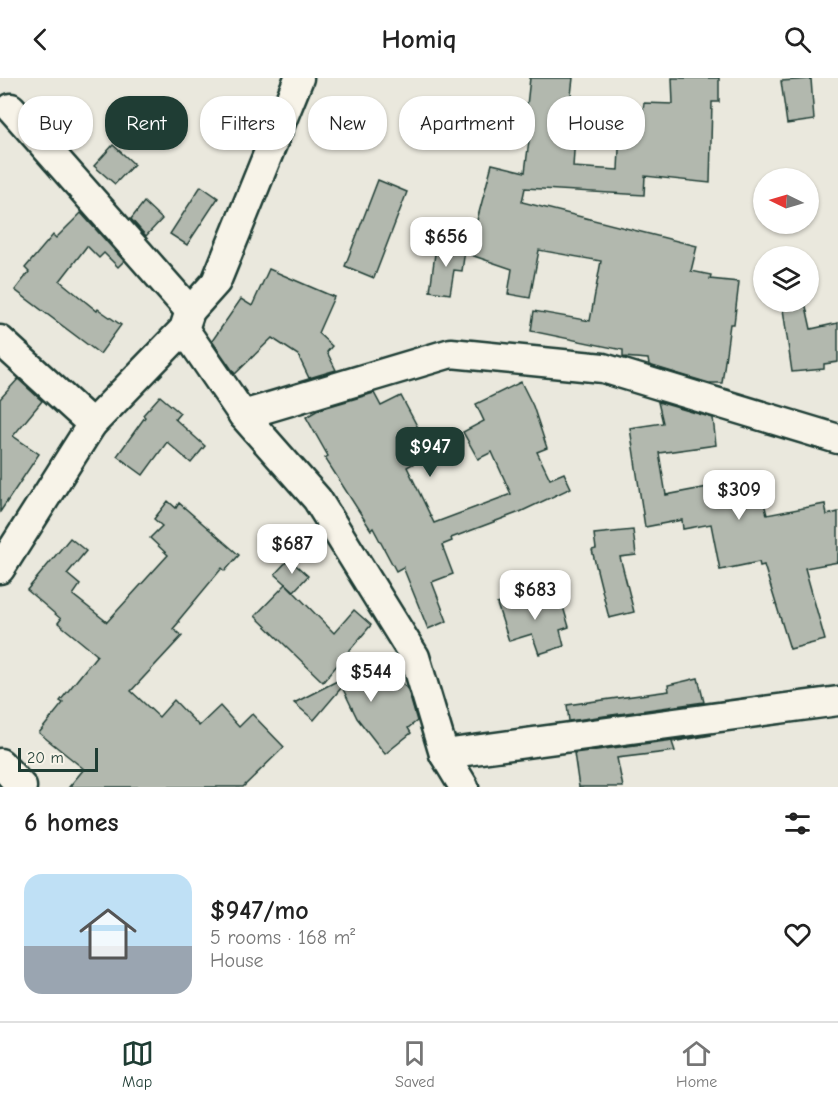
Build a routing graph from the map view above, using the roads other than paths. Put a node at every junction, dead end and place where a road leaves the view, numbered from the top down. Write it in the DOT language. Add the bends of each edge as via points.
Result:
graph roads {
  1 [pos="299,78"];
  2 [pos="11,108"];
  3 [pos="187,320"];
  4 [pos="0,340"];
  5 [pos="243,415"];
  6 [pos="92,424"];
  7 [pos="838,439"];
  8 [pos="0,569"];
  9 [pos="838,701"];
  10 [pos="444,754"];
  11 [pos="0,763"];
  12 [pos="22,787"];
  13 [pos="464,787"];
  1 -- 3 [label="street" via="216,282"];
  2 -- 3 [label="street"];
  3 -- 5 [label="street"];
  3 -- 6 [label="street"];
  4 -- 6 [label="street"];
  5 -- 7 [label="street" via="451,353 603,368"];
  5 -- 10 [label="street" via="317,499 415,657"];
  6 -- 8 [label="street"];
  9 -- 10 [label="street"];
  10 -- 13 [label="street"];
  11 -- 12 [label="street"];
}
